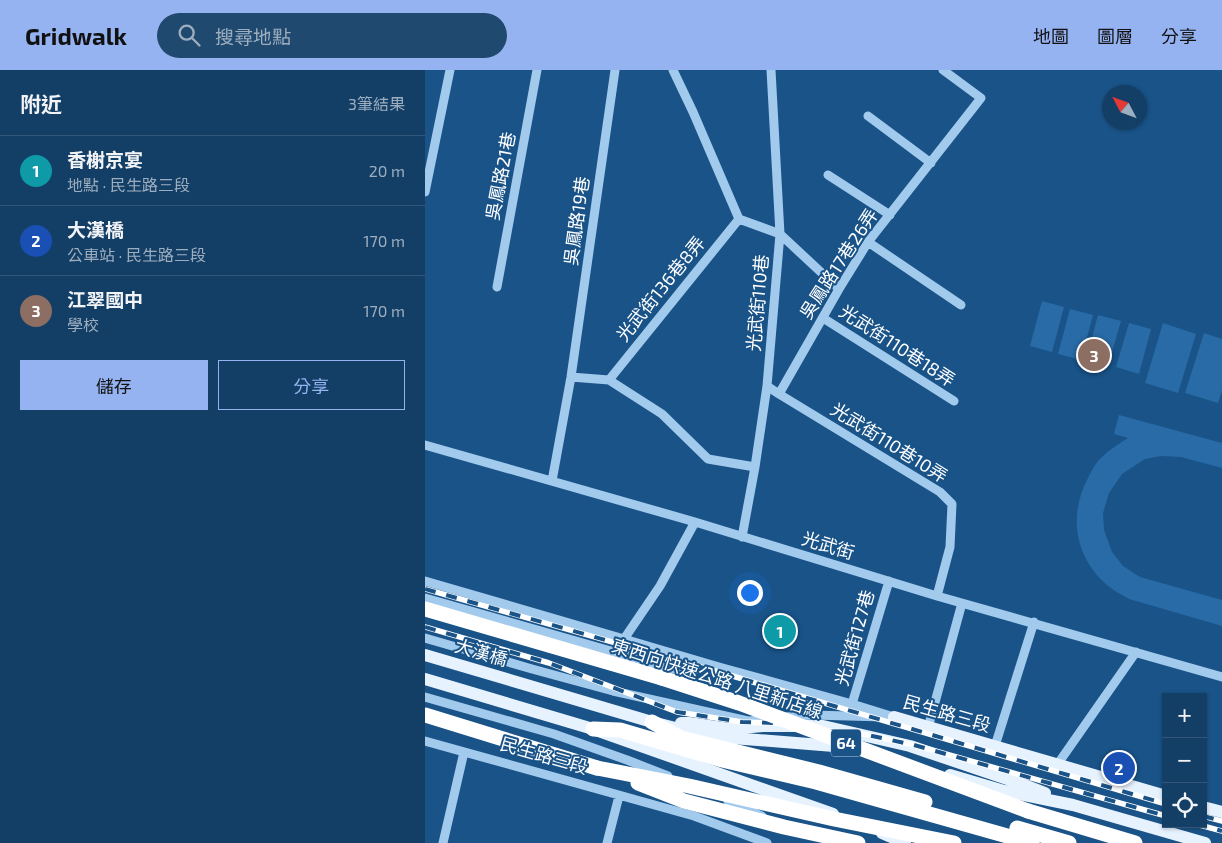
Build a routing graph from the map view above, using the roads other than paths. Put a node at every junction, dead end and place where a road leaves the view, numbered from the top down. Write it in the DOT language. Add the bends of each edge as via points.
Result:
graph roads {
  1 [pos="449,70"];
  2 [pos="537,70"];
  3 [pos="615,70"];
  4 [pos="673,70"];
  5 [pos="771,70"];
  6 [pos="943,70"];
  7 [pos="868,116"];
  8 [pos="931,164"];
  9 [pos="829,175"];
  10 [pos="425,192"];
  11 [pos="889,216"];
  12 [pos="739,219"];
  13 [pos="780,234"];
  14 [pos="869,242"];
  15 [pos="497,287"];
  16 [pos="839,289"];
  17 [pos="961,305"];
  18 [pos="823,318"];
  19 [pos="571,377"];
  20 [pos="609,380"];
  21 [pos="767,386"];
  22 [pos="779,394"];
  23 [pos="954,401"];
  24 [pos="425,445"];
  25 [pos="755,467"];
  26 [pos="552,481"];
  27 [pos="695,522"];
  28 [pos="742,537"];
  29 [pos="425,581"];
  30 [pos="889,581"];
  31 [pos="937,596"];
  32 [pos="425,598"];
  33 [pos="962,603"];
  34 [pos="425,609"];
  35 [pos="1034,622"];
  36 [pos="425,638"];
  37 [pos="624,638"];
  38 [pos="1136,652"];
  39 [pos="425,655"];
  40 [pos="719,667"];
  41 [pos="1222,677"];
  42 [pos="425,679"];
  43 [pos="425,697"];
  44 [pos="853,704"];
  45 [pos="425,715"];
  46 [pos="894,717"];
  47 [pos="652,722"];
  48 [pos="928,728"];
  49 [pos="593,729"];
  50 [pos="425,741"];
  51 [pos="995,746"];
  52 [pos="464,752"];
  53 [pos="1057,765"];
  54 [pos="597,768"];
  55 [pos="1162,795"];
  56 [pos="619,796"];
  57 [pos="1073,805"];
  58 [pos="1207,808"];
  59 [pos="1222,812"];
  60 [pos="1018,834"];
  61 [pos="443,843"];
  62 [pos="607,843"];
  63 [pos="767,843"];
  64 [pos="824,843"];
  65 [pos="858,843"];
  66 [pos="905,843"];
  67 [pos="954,843"];
  68 [pos="1032,843"];
  69 [pos="1069,843"];
  70 [pos="1135,843"];
  71 [pos="1205,843"];
  1 -- 10 [label="street"];
  2 -- 15 [label="street, 吳鳳路21巷"];
  3 -- 19 [label="street, 吳鳳路19巷"];
  4 -- 12 [label="street"];
  5 -- 13 [label="street, 光武街110巷"];
  6 -- 8 [label="street, 吳鳳路17巷26弄" via="981,98"];
  7 -- 8 [label="street"];
  8 -- 11 [label="street, 吳鳳路17巷26弄"];
  9 -- 11 [label="street"];
  11 -- 14 [label="street, 吳鳳路17巷26弄"];
  12 -- 13 [label="street"];
  12 -- 20 [label="street, 光武街136巷8弄"];
  13 -- 16 [label="street"];
  13 -- 21 [label="street, 光武街110巷"];
  14 -- 16 [label="street, 吳鳳路17巷26弄"];
  14 -- 17 [label="street"];
  16 -- 18 [label="street, 吳鳳路17巷26弄"];
  18 -- 22 [label="street, 吳鳳路17巷26弄"];
  18 -- 23 [label="street, 光武街110巷18弄"];
  19 -- 20 [label="street"];
  19 -- 26 [label="street, 吳鳳路19巷"];
  20 -- 25 [label="street" via="662,414 708,459"];
  21 -- 22 [label="street"];
  21 -- 25 [label="street, 光武街110巷"];
  22 -- 31 [label="street, 光武街110巷10弄" via="940,492 951,504 950,547"];
  24 -- 26 [label="street, 光武街"];
  25 -- 28 [label="street, 光武街110巷"];
  26 -- 27 [label="street, 光武街"];
  27 -- 28 [label="street, 光武街"];
  27 -- 37 [label="street" via="660,586"];
  28 -- 30 [label="street, 光武街"];
  29 -- 37 [label="street, 民生路三段"];
  30 -- 31 [label="street, 光武街"];
  30 -- 44 [label="street, 光武街127巷"];
  31 -- 33 [label="street, 光武街"];
  32 -- 40 [label="street, 民生路三段" via="681,671"];
  33 -- 35 [label="street, 光武街"];
  33 -- 48 [label="street"];
  34 -- 70 [label="highway, 東西向快速公路 八里新店線 / 64, bridge" via="739,703 1028,811"];
  35 -- 38 [label="street, 光武街"];
  35 -- 51 [label="street"];
  36 -- 46 [label="street" via="613,691 748,721 812,715"];
  37 -- 40 [label="street, 民生路三段"];
  38 -- 41 [label="street, 光武街"];
  38 -- 53 [label="street"];
  39 -- 47 [label="main road, 大漢橋"];
  40 -- 44 [label="street, 民生路三段"];
  42 -- 49 [label="main road"];
  43 -- 64 [label="street" via="554,734 627,760"];
  44 -- 46 [label="street, 民生路三段"];
  45 -- 54 [label="highway"];
  46 -- 48 [label="main road, 民生路三段"];
  47 -- 57 [label="main road" via="732,738 834,746 1004,791"];
  47 -- 57 [label="main road" via="729,729 823,726 910,746"];
  47 -- 60 [label="highway" via="681,738 819,772"];
  48 -- 51 [label="main road, 民生路三段"];
  49 -- 60 [label="highway" via="620,730 722,760"];
  49 -- 66 [label="main road" via="812,806"];
  50 -- 52 [label="street, 民生路三段"];
  51 -- 53 [label="main road, 民生路三段"];
  52 -- 56 [label="street, 民生路三段"];
  52 -- 61 [label="street"];
  53 -- 55 [label="main road, 民生路三段"];
  54 -- 65 [label="highway, bridge" via="684,801"];
  54 -- 67 [label="highway, bridge"];
  56 -- 62 [label="street"];
  56 -- 63 [label="street, 民生路三段" via="694,816"];
  57 -- 71 [label="main road"];
  58 -- 59 [label="main road"];
  60 -- 68 [label="highway"];
  60 -- 69 [label="highway"];
}
